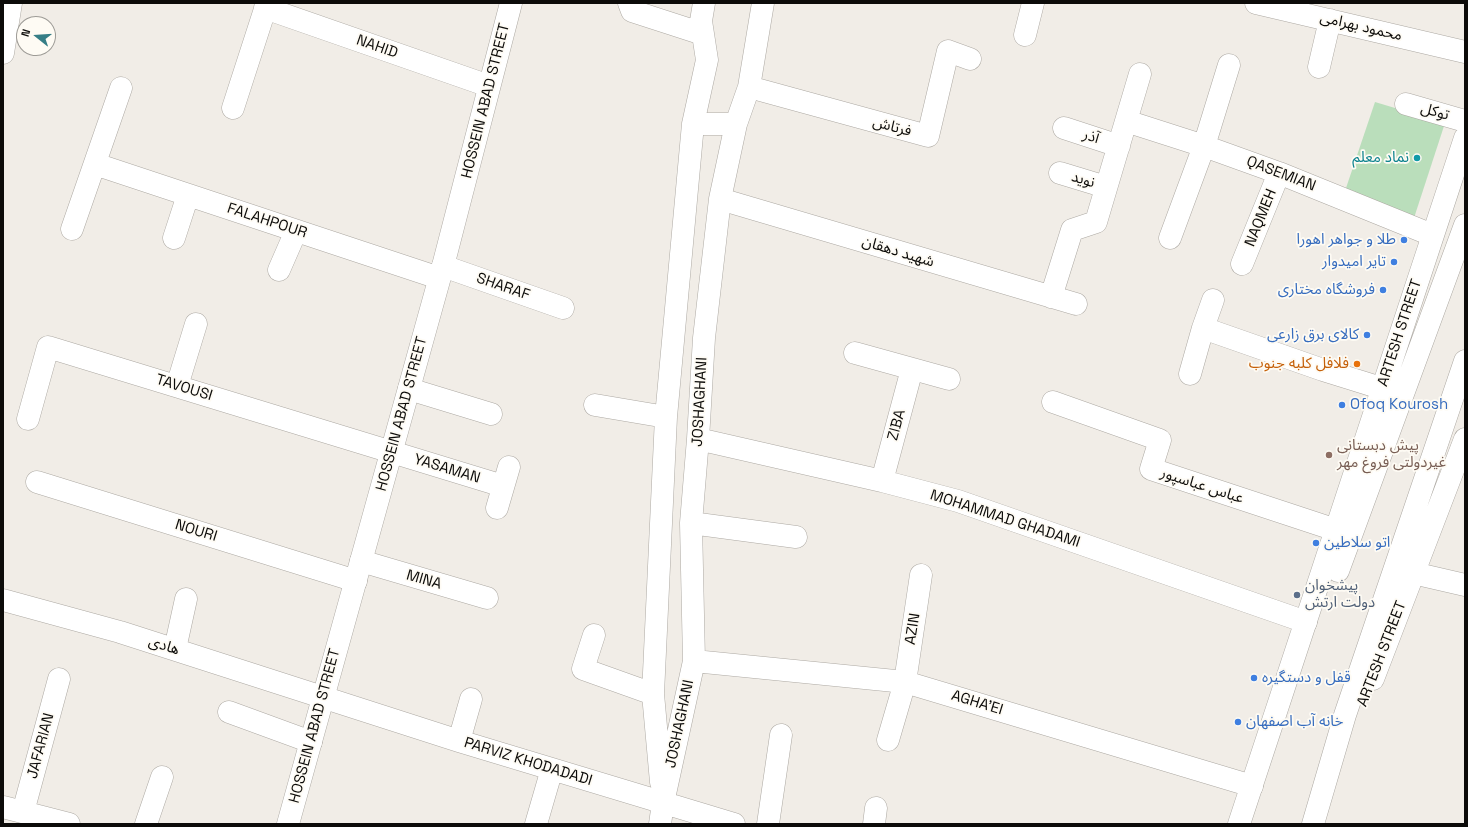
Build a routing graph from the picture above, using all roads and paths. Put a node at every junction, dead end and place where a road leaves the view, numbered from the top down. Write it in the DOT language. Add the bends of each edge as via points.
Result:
graph roads {
  1 [pos="11,3"];
  2 [pos="511,3"];
  3 [pos="629,3"];
  4 [pos="704,3"];
  5 [pos="763,3"];
  6 [pos="1033,3"];
  7 [pos="1256,3"];
  8 [pos="266,5"];
  9 [pos="1330,20"];
  10 [pos="703,34"];
  11 [pos="1025,35"];
  12 [pos="1465,52"];
  13 [pos="3,53"];
  14 [pos="970,59"];
  15 [pos="1229,65"];
  16 [pos="1319,67"];
  17 [pos="1140,74"];
  18 [pos="490,86"];
  19 [pos="749,87"];
  20 [pos="121,88"];
  21 [pos="1406,104"];
  22 [pos="233,108"];
  23 [pos="1126,120"];
  24 [pos="1465,121"];
  25 [pos="693,124"];
  26 [pos="736,124"];
  27 [pos="1064,128"];
  28 [pos="1465,138"];
  29 [pos="1119,146"];
  30 [pos="1204,146"];
  31 [pos="94,164"];
  32 [pos="1279,172"];
  33 [pos="1060,173"];
  34 [pos="1106,187"];
  35 [pos="188,195"];
  36 [pos="720,199"];
  37 [pos="1465,225"];
  38 [pos="72,229"];
  39 [pos="296,231"];
  40 [pos="1432,236"];
  41 [pos="174,238"];
  42 [pos="1170,238"];
  43 [pos="1242,264"];
  44 [pos="279,270"];
  45 [pos="441,272"];
  46 [pos="1051,297"];
  47 [pos="1213,300"];
  48 [pos="1076,304"];
  49 [pos="563,308"];
  50 [pos="196,324"];
  51 [pos="1203,328"];
  52 [pos="675,335"];
  53 [pos="704,338"];
  54 [pos="855,353"];
  55 [pos="1465,361"];
  56 [pos="912,369"];
  57 [pos="1190,374"];
  58 [pos="949,379"];
  59 [pos="177,386"];
  60 [pos="1381,388"];
  61 [pos="409,389"];
  62 [pos="1053,402"];
  63 [pos="595,405"];
  64 [pos="491,414"];
  65 [pos="666,417"];
  66 [pos="28,419"];
  67 [pos="698,439"];
  68 [pos="1465,439"];
  69 [pos="391,452"];
  70 [pos="1458,475"];
  71 [pos="882,481"];
  72 [pos="37,482"];
  73 [pos="497,508"];
  74 [pos="691,523"];
  75 [pos="1336,530"];
  76 [pos="796,537"];
  77 [pos="358,571"];
  78 [pos="1413,573"];
  79 [pos="921,575"];
  80 [pos="1465,585"];
  81 [pos="487,598"];
  82 [pos="186,599"];
  83 [pos="3,600"];
  84 [pos="1306,622"];
  85 [pos="594,635"];
  86 [pos="175,650"];
  87 [pos="694,661"];
  88 [pos="59,679"];
  89 [pos="905,682"];
  90 [pos="654,694"];
  91 [pos="323,698"];
  92 [pos="471,699"];
  93 [pos="229,712"];
  94 [pos="781,735"];
  95 [pos="888,740"];
  96 [pos="459,741"];
  97 [pos="311,742"];
  98 [pos="552,769"];
  99 [pos="162,776"];
  100 [pos="1252,786"];
  101 [pos="13,810"];
  102 [pos="661,814"];
  103 [pos="69,824"];
  104 [pos="146,824"];
  105 [pos="288,824"];
  106 [pos="536,824"];
  107 [pos="734,824"];
  108 [pos="768,824"];
  109 [pos="1240,824"];
  110 [pos="1313,824"];
  111 [pos="1317,824"];
  1 -- 13 [label="street"];
  2 -- 18 [label="street, HOSSEIN ABAD STREET"];
  3 -- 10 [label="street" via="632,11"];
  4 -- 10 [label="street, JOSHAGHANI" via="701,21"];
  5 -- 19 [label="street, JOSHAGHANI"];
  6 -- 11 [label="street"];
  7 -- 9 [label="street, محمود بهرامی"];
  8 -- 18 [label="street, NAHID"];
  8 -- 22 [label="street, NAHID"];
  9 -- 12 [label="street, محمود بهرامی"];
  9 -- 16 [label="street"];
  10 -- 25 [label="street, JOSHAGHANI" via="707,60"];
  14 -- 19 [label="street, فرتاش" via="948,51 928,136"];
  15 -- 30 [label="street"];
  17 -- 23 [label="street"];
  18 -- 45 [label="street, HOSSEIN ABAD STREET"];
  19 -- 26 [label="street, JOSHAGHANI"];
  20 -- 31 [label="street"];
  21 -- 24 [label="street, توکل"];
  23 -- 29 [label="street"];
  23 -- 30 [label="street, QASEMIAN"];
  25 -- 26 [label="street"];
  25 -- 52 [label="street, JOSHAGHANI"];
  26 -- 36 [label="street, JOSHAGHANI"];
  27 -- 29 [label="street, آذر"];
  28 -- 40 [label="street, ARTESH STREET"];
  29 -- 34 [label="street"];
  30 -- 32 [label="street, QASEMIAN"];
  30 -- 42 [label="street"];
  31 -- 35 [label="street, FALAHPOUR"];
  31 -- 38 [label="street"];
  32 -- 40 [label="street, QASEMIAN"];
  32 -- 43 [label="street, NAQMEH"];
  33 -- 34 [label="street, نوید"];
  34 -- 46 [label="street" via="1096,222 1072,230"];
  35 -- 39 [label="street, FALAHPOUR"];
  35 -- 41 [label="street"];
  36 -- 46 [label="street, شهید دهقان"];
  36 -- 53 [label="street, JOSHAGHANI"];
  37 -- 109 [label="street" via="1355,524"];
  39 -- 44 [label="street"];
  39 -- 45 [label="street, FALAHPOUR"];
  40 -- 60 [label="street, ARTESH STREET"];
  45 -- 49 [label="street, SHARAF"];
  45 -- 61 [label="street, HOSSEIN ABAD STREET"];
  46 -- 48 [label="street, شهید دهقان"];
  47 -- 51 [label="street"];
  50 -- 59 [label="street"];
  51 -- 57 [label="street"];
  51 -- 60 [label="street"];
  52 -- 53 [label="street"];
  52 -- 65 [label="street, JOSHAGHANI"];
  53 -- 67 [label="street, JOSHAGHANI"];
  54 -- 56 [label="street"];
  55 -- 110 [label="street" via="1345,715"];
  56 -- 58 [label="street"];
  56 -- 71 [label="street, ZIBA"];
  59 -- 66 [label="street, TAVOUSI" via="48,347"];
  59 -- 69 [label="street, TAVOUSI"];
  60 -- 75 [label="street, ARTESH STREET"];
  61 -- 64 [label="street"];
  61 -- 69 [label="street, HOSSEIN ABAD STREET"];
  62 -- 75 [label="street, عباس عباسپور" via="1160,440 1151,469"];
  63 -- 65 [label="street"];
  65 -- 90 [label="street, JOSHAGHANI"];
  67 -- 71 [label="street, MOHAMMAD GHADAMI"];
  67 -- 74 [label="street, JOSHAGHANI"];
  68 -- 70 [label="street, ARTESH STREET"];
  69 -- 73 [label="street, YASAMAN" via="506,477"];
  69 -- 77 [label="street, HOSSEIN ABAD STREET"];
  70 -- 78 [label="street, ARTESH STREET"];
  71 -- 84 [label="street, MOHAMMAD GHADAMI" via="958,501"];
  72 -- 77 [label="street, NOURI"];
  74 -- 76 [label="street"];
  74 -- 87 [label="street, JOSHAGHANI"];
  75 -- 84 [label="street, ARTESH STREET"];
  77 -- 81 [label="street, MINA"];
  77 -- 91 [label="street, HOSSEIN ABAD STREET"];
  78 -- 80 [label="street"];
  78 -- 111 [label="street, ARTESH STREET"];
  79 -- 89 [label="street, AZIN"];
  82 -- 86 [label="street"];
  83 -- 86 [label="street, هادی"];
  84 -- 100 [label="street, ARTESH STREET"];
  85 -- 90 [label="street" via="583,669"];
  86 -- 91 [label="street, هادی"];
  87 -- 89 [label="street, AGHA'EI"];
  87 -- 102 [label="street, JOSHAGHANI"];
  88 -- 101 [label="street, JAFARIAN"];
  89 -- 95 [label="street, AZIN"];
  89 -- 100 [label="street, AGHA'EI"];
  90 -- 102 [label="street, JOSHAGHANI"];
  91 -- 96 [label="street, PARVIZ KHODADADI"];
  91 -- 97 [label="street, HOSSEIN ABAD STREET"];
  92 -- 96 [label="street"];
  93 -- 97 [label="street"];
  94 -- 108 [label="street"];
  96 -- 98 [label="street, PARVIZ KHODADADI"];
  97 -- 105 [label="street, HOSSEIN ABAD STREET"];
  98 -- 102 [label="street, PARVIZ KHODADADI"];
  98 -- 106 [label="street"];
  99 -- 104 [label="street"];
  100 -- 109 [label="street, ARTESH STREET"];
  101 -- 103 [label="street"];
  102 -- 107 [label="street, PARVIZ KHODADADI"];
}
